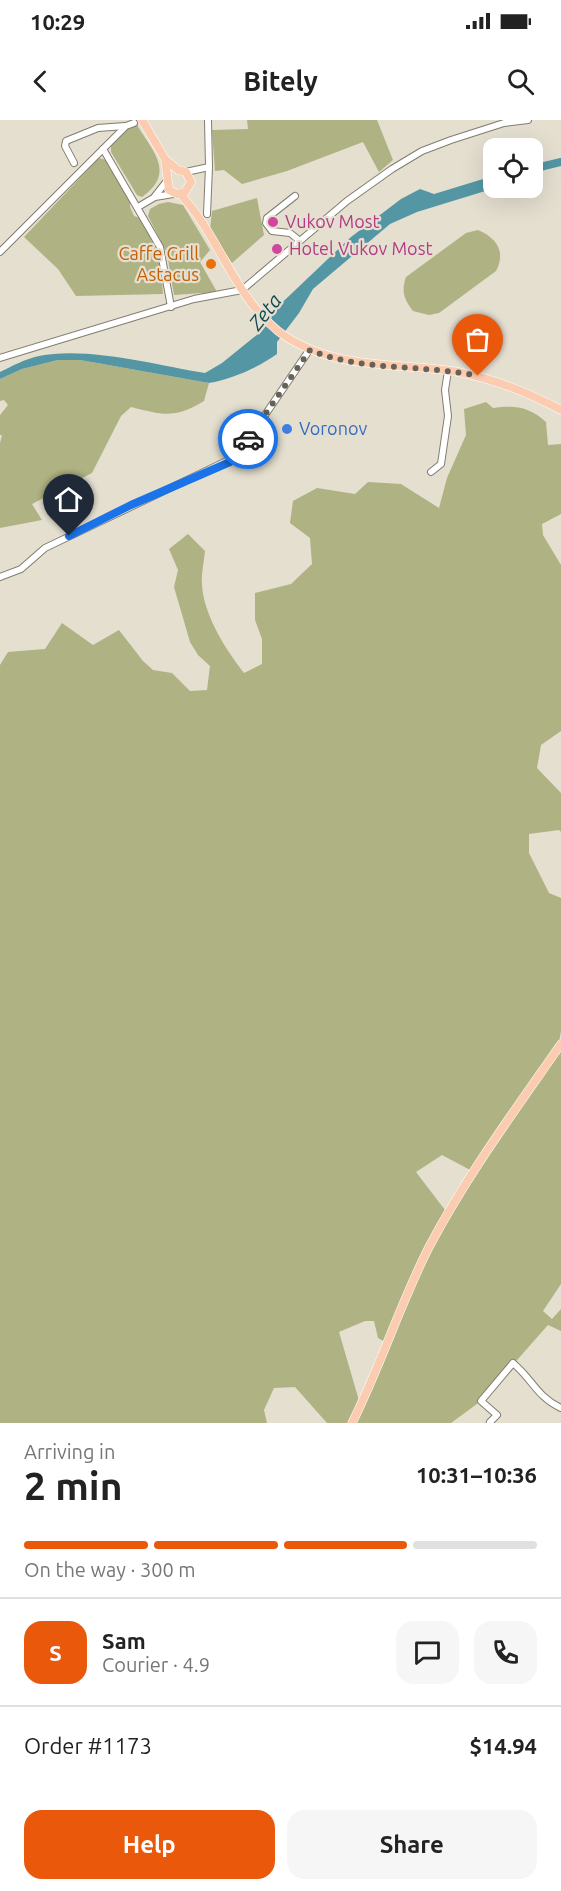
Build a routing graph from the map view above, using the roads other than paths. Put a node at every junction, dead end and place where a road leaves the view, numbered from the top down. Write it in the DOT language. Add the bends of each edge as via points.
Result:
graph roads {
  1 [pos="208,120"];
  2 [pos="528,120"];
  3 [pos="138,121"];
  4 [pos="126,126"];
  5 [pos="103,149"];
  6 [pos="165,159"];
  7 [pos="74,163"];
  8 [pos="209,166"];
  9 [pos="200,170"];
  10 [pos="182,171"];
  11 [pos="167,178"];
  12 [pos="190,186"];
  13 [pos="176,194"];
  14 [pos="295,196"];
  15 [pos="155,197"];
  16 [pos="138,207"];
  17 [pos="194,210"];
  18 [pos="207,214"];
  19 [pos="300,241"];
  20 [pos="0,252"];
  21 [pos="242,290"];
  22 [pos="171,307"];
  23 [pos="310,350"];
  24 [pos="0,358"];
  25 [pos="448,371"];
  26 [pos="561,410"];
  27 [pos="431,472"];
  28 [pos="0,577"];
  29 [pos="561,1044"];
  30 [pos="561,1408"];
  31 [pos="490,1422"];
  32 [pos="352,1423"];
  1 -- 8 [label="street"];
  2 -- 19 [label="street" via="504,123 422,152 381,176"];
  3 -- 4 [label="street"];
  3 -- 6 [label="main road"];
  4 -- 5 [label="street"];
  4 -- 7 [label="street" via="98,128 66,141"];
  5 -- 16 [label="street"];
  5 -- 20 [label="street"];
  6 -- 10 [label="main road"];
  6 -- 11 [label="main road"];
  8 -- 9 [label="street"];
  8 -- 18 [label="street"];
  9 -- 10 [label="street"];
  9 -- 12 [label="street"];
  10 -- 11 [label="main road"];
  10 -- 12 [label="main road"];
  11 -- 13 [label="main road" via="169,190"];
  11 -- 15 [label="street"];
  12 -- 13 [label="main road"];
  12 -- 17 [label="main road"];
  13 -- 15 [label="street"];
  13 -- 17 [label="main road"];
  14 -- 19 [label="street" via="266,223 272,231 290,233"];
  15 -- 16 [label="street"];
  16 -- 22 [label="street" via="160,247"];
  17 -- 21 [label="main road"];
  19 -- 21 [label="street"];
  21 -- 22 [label="street"];
  21 -- 23 [label="main road" via="278,330"];
  22 -- 24 [label="street"];
  23 -- 25 [label="main road" via="348,361"];
  23 -- 28 [label="street" via="237,456 45,548 21,570"];
  25 -- 26 [label="main road" via="493,381"];
  25 -- 27 [label="street" via="448,416 441,464"];
  29 -- 32 [label="main road" via="448,1214 417,1272"];
  30 -- 31 [label="street" via="534,1388 514,1364 481,1401 496,1415"];
}
